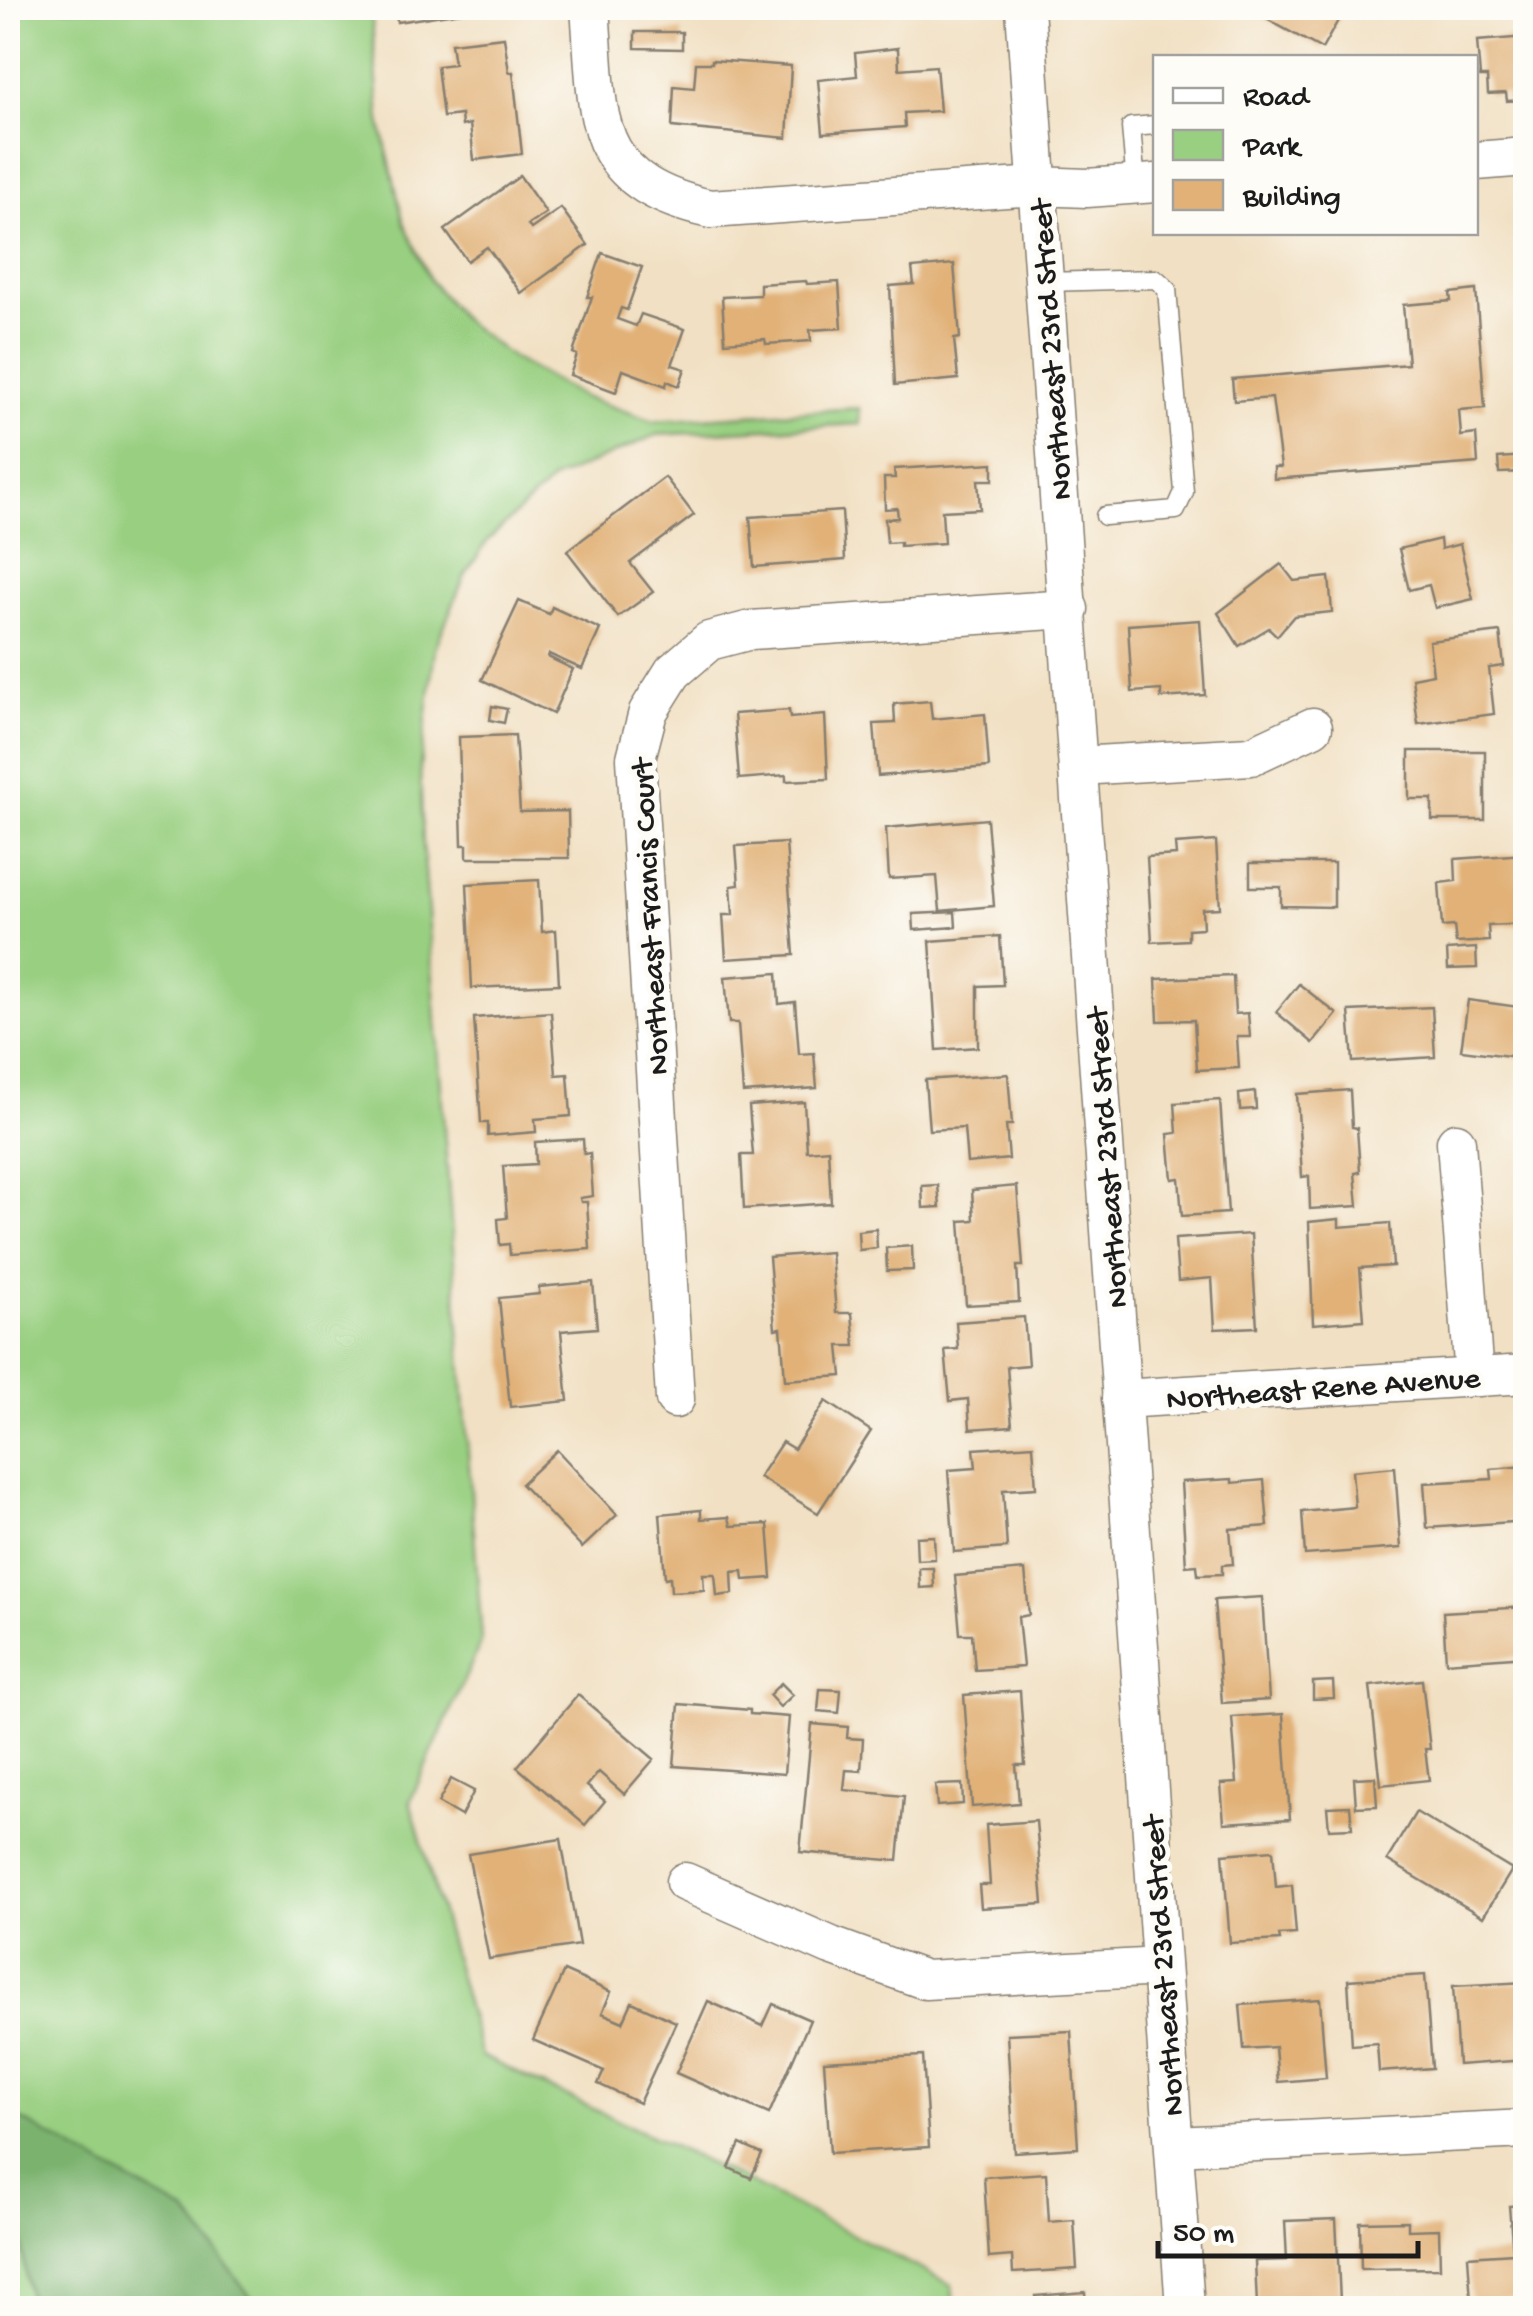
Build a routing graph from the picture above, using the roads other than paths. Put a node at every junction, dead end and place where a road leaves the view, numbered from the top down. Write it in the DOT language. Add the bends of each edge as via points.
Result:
graph roads {
  1 [pos="590,8"];
  2 [pos="1025,8"];
  3 [pos="1153,125"];
  4 [pos="1526,157"];
  5 [pos="1478,161"];
  6 [pos="1146,184"];
  7 [pos="1037,186"];
  8 [pos="1044,282"];
  9 [pos="1105,516"];
  10 [pos="1068,609"];
  11 [pos="1313,727"];
  12 [pos="1078,766"];
  13 [pos="1456,1142"];
  14 [pos="1526,1374"];
  15 [pos="1474,1377"];
  16 [pos="1121,1399"];
  17 [pos="676,1400"];
  18 [pos="685,1882"];
  19 [pos="1161,1967"];
  20 [pos="1526,2129"];
  21 [pos="1175,2146"];
  22 [pos="1185,2308"];
  1 -- 7 [label="street" via="600,121 613,154 637,181 673,201 710,209"];
  2 -- 7 [label="street, Northeast 23rd Street"];
  3 -- 6 [label="lane" via="1131,127"];
  4 -- 5 [label="street"];
  6 -- 7 [label="street"];
  7 -- 8 [label="street, Northeast 23rd Street"];
  8 -- 9 [label="lane" via="1156,279 1167,289 1184,492 1176,510"];
  8 -- 10 [label="street, Northeast 23rd Street"];
  10 -- 12 [label="street, Northeast 23rd Street"];
  10 -- 17 [label="street, Northeast Francis Court" via="751,630 709,641 673,672 648,712 636,758"];
  11 -- 12 [label="street" via="1251,756"];
  12 -- 16 [label="street, Northeast 23rd Street"];
  13 -- 15 [label="street"];
  14 -- 15 [label="street, Northeast Rene Avenue"];
  15 -- 16 [label="street, Northeast Rene Avenue"];
  16 -- 19 [label="street, Northeast 23rd Street"];
  18 -- 19 [label="street" via="925,1980"];
  19 -- 21 [label="street, Northeast 23rd Street"];
  20 -- 21 [label="street"];
  21 -- 22 [label="street, Northeast 23rd Street"];
}
